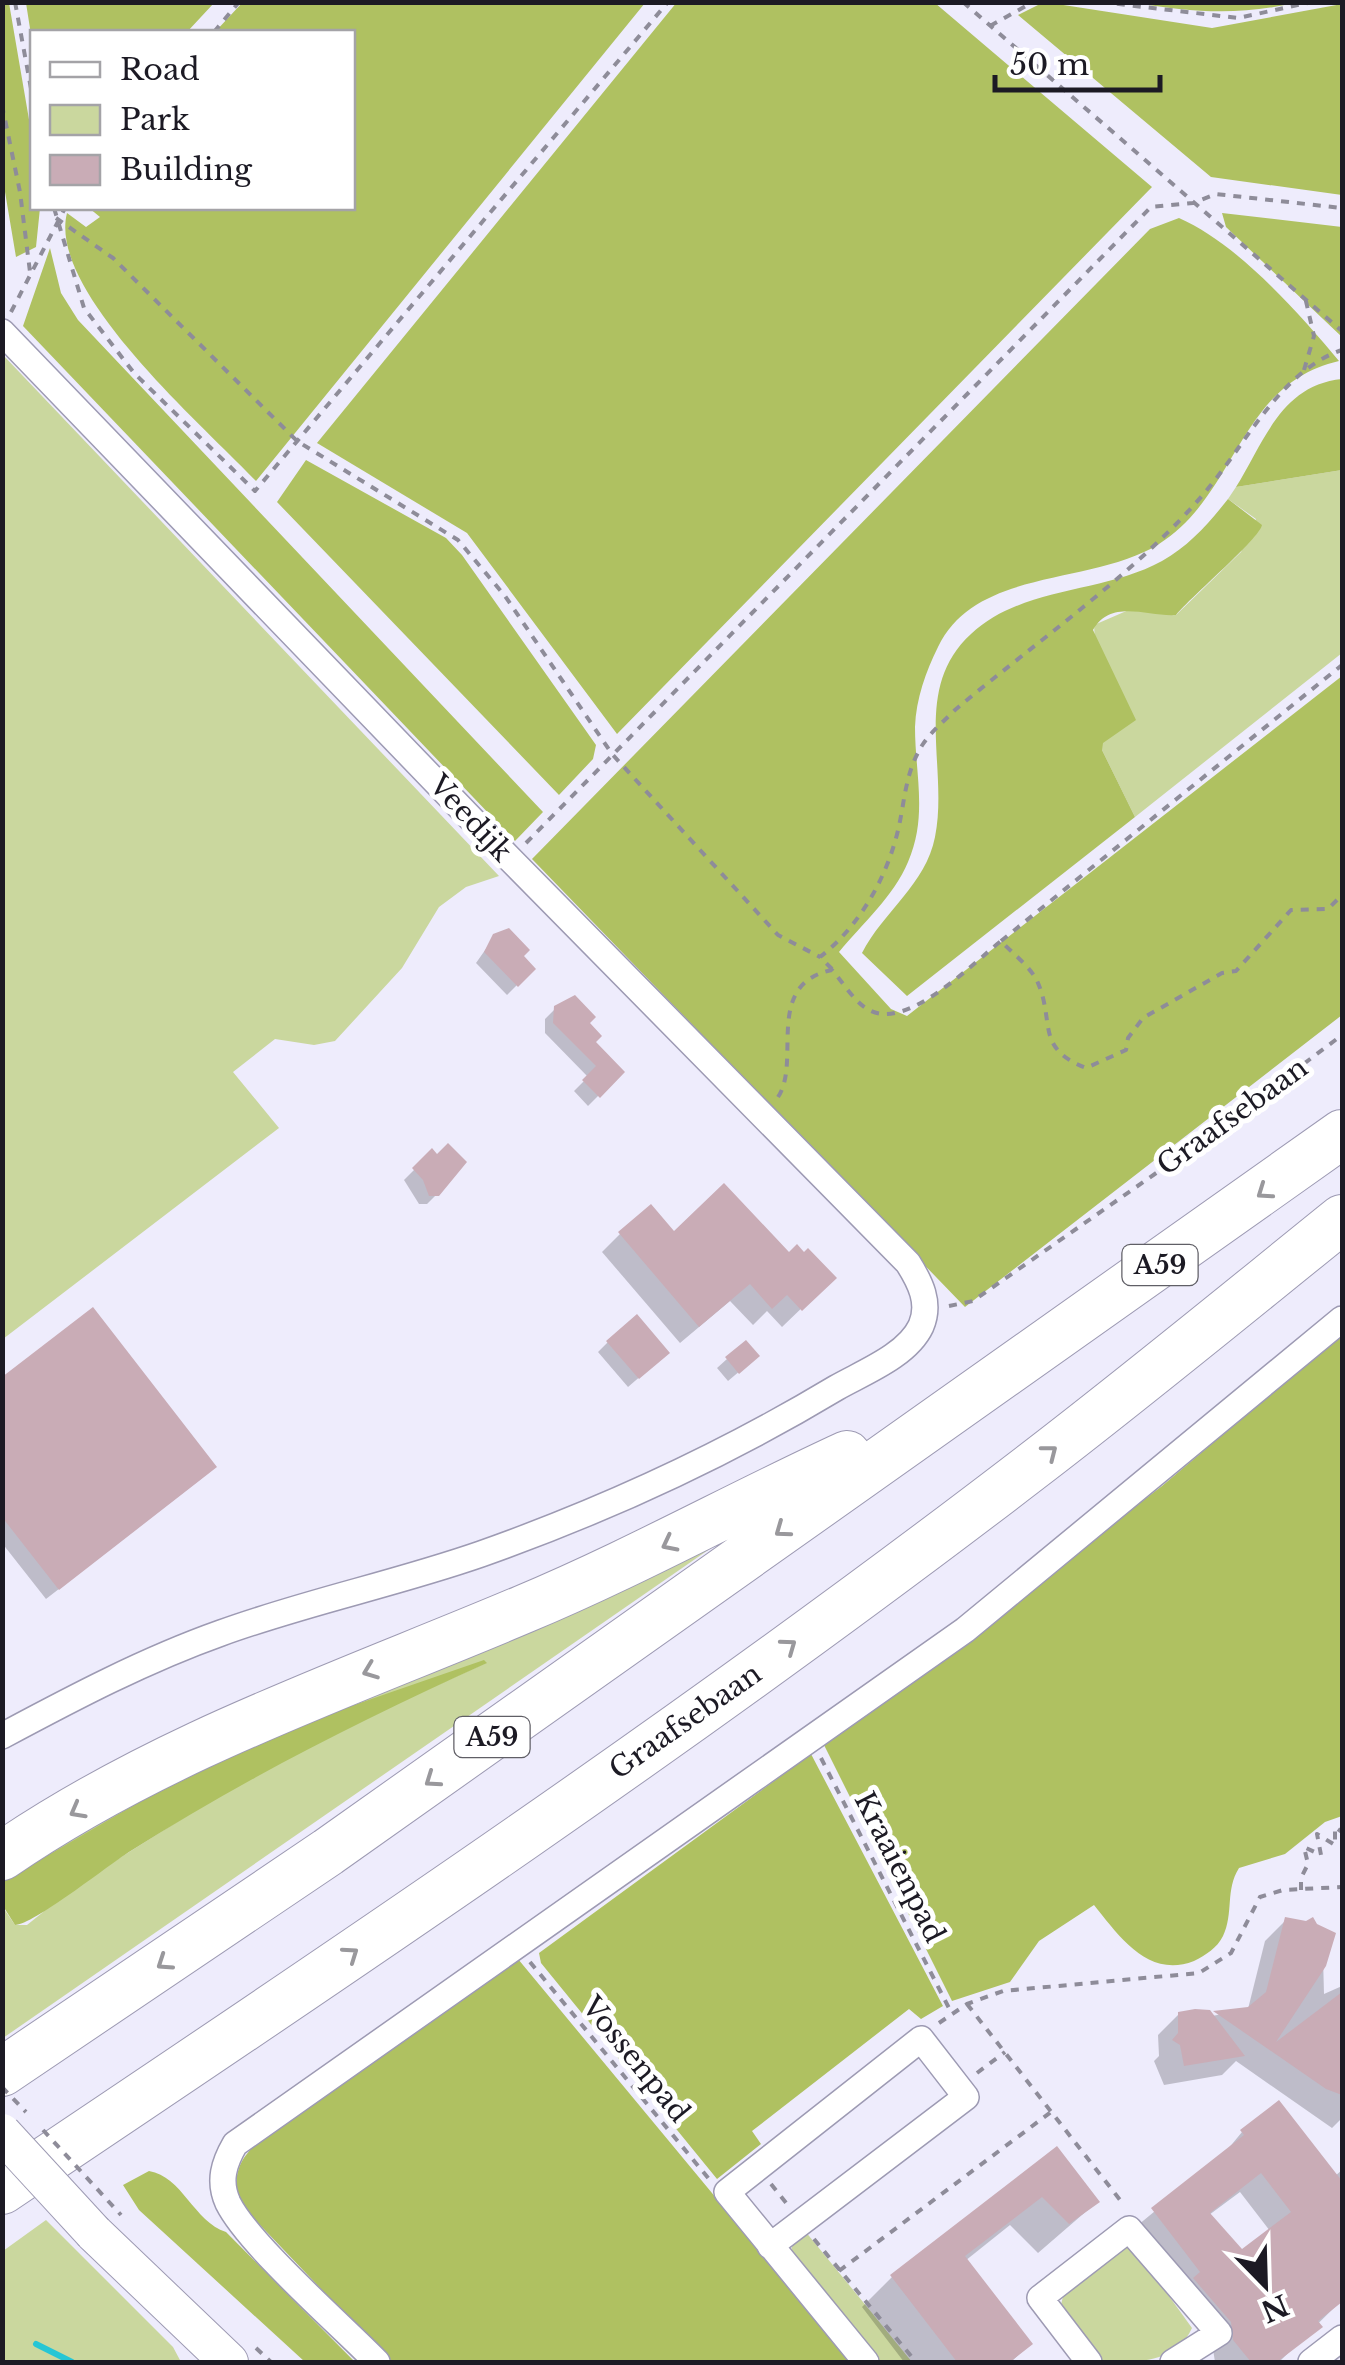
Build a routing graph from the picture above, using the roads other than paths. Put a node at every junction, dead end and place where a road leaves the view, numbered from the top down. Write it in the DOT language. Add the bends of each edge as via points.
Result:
graph roads {
  1 [pos="6,324"];
  2 [pos="1342,1134"];
  3 [pos="1342,1219"];
  4 [pos="1342,1319"];
  5 [pos="977,1394"];
  6 [pos="2,1736"];
  7 [pos="2,1856"];
  8 [pos="272,2010"];
  9 [pos="2,2072"];
  10 [pos="16,2124"];
  11 [pos="2,2190"];
  12 [pos="2,2223"];
  13 [pos="770,2246"];
  14 [pos="1342,2338"];
  15 [pos="229,2362"];
  16 [pos="378,2362"];
  17 [pos="866,2362"];
  18 [pos="1089,2362"];
  19 [pos="1173,2362"];
  20 [pos="1311,2362"];
  1 -- 6 [label="street, Veedijk" via="510,860 908,1263 924,1310 920,1326 894,1354 733,1449 634,1495 478,1555 219,1634 99,1684"];
  2 -- 5 [label="highway, A59, one-way"];
  8 -- 3 [label="highway, Graafsebaan / A59, one-way" via="825,1621 1030,1468"];
  4 -- 16 [label="street" via="965,1630 234,2144 222,2169 228,2202"];
  5 -- 7 [label="highway, A59, one-way" via="623,1567 184,1753"];
  5 -- 9 [label="highway, A59, one-way" via="328,1852"];
  8 -- 11 [label="highway, Graafsebaan / A59"];
  8 -- 12 [label="highway, A59" via="141,2125"];
  10 -- 15 [label="street, bridge"];
  13 -- 13 [label="street" via="966,2097 921,2039 727,2192"];
  13 -- 17 [label="street"];
  14 -- 20 [label="street"];
  18 -- 19 [label="street" via="1040,2298 1129,2229 1219,2333"];
}
